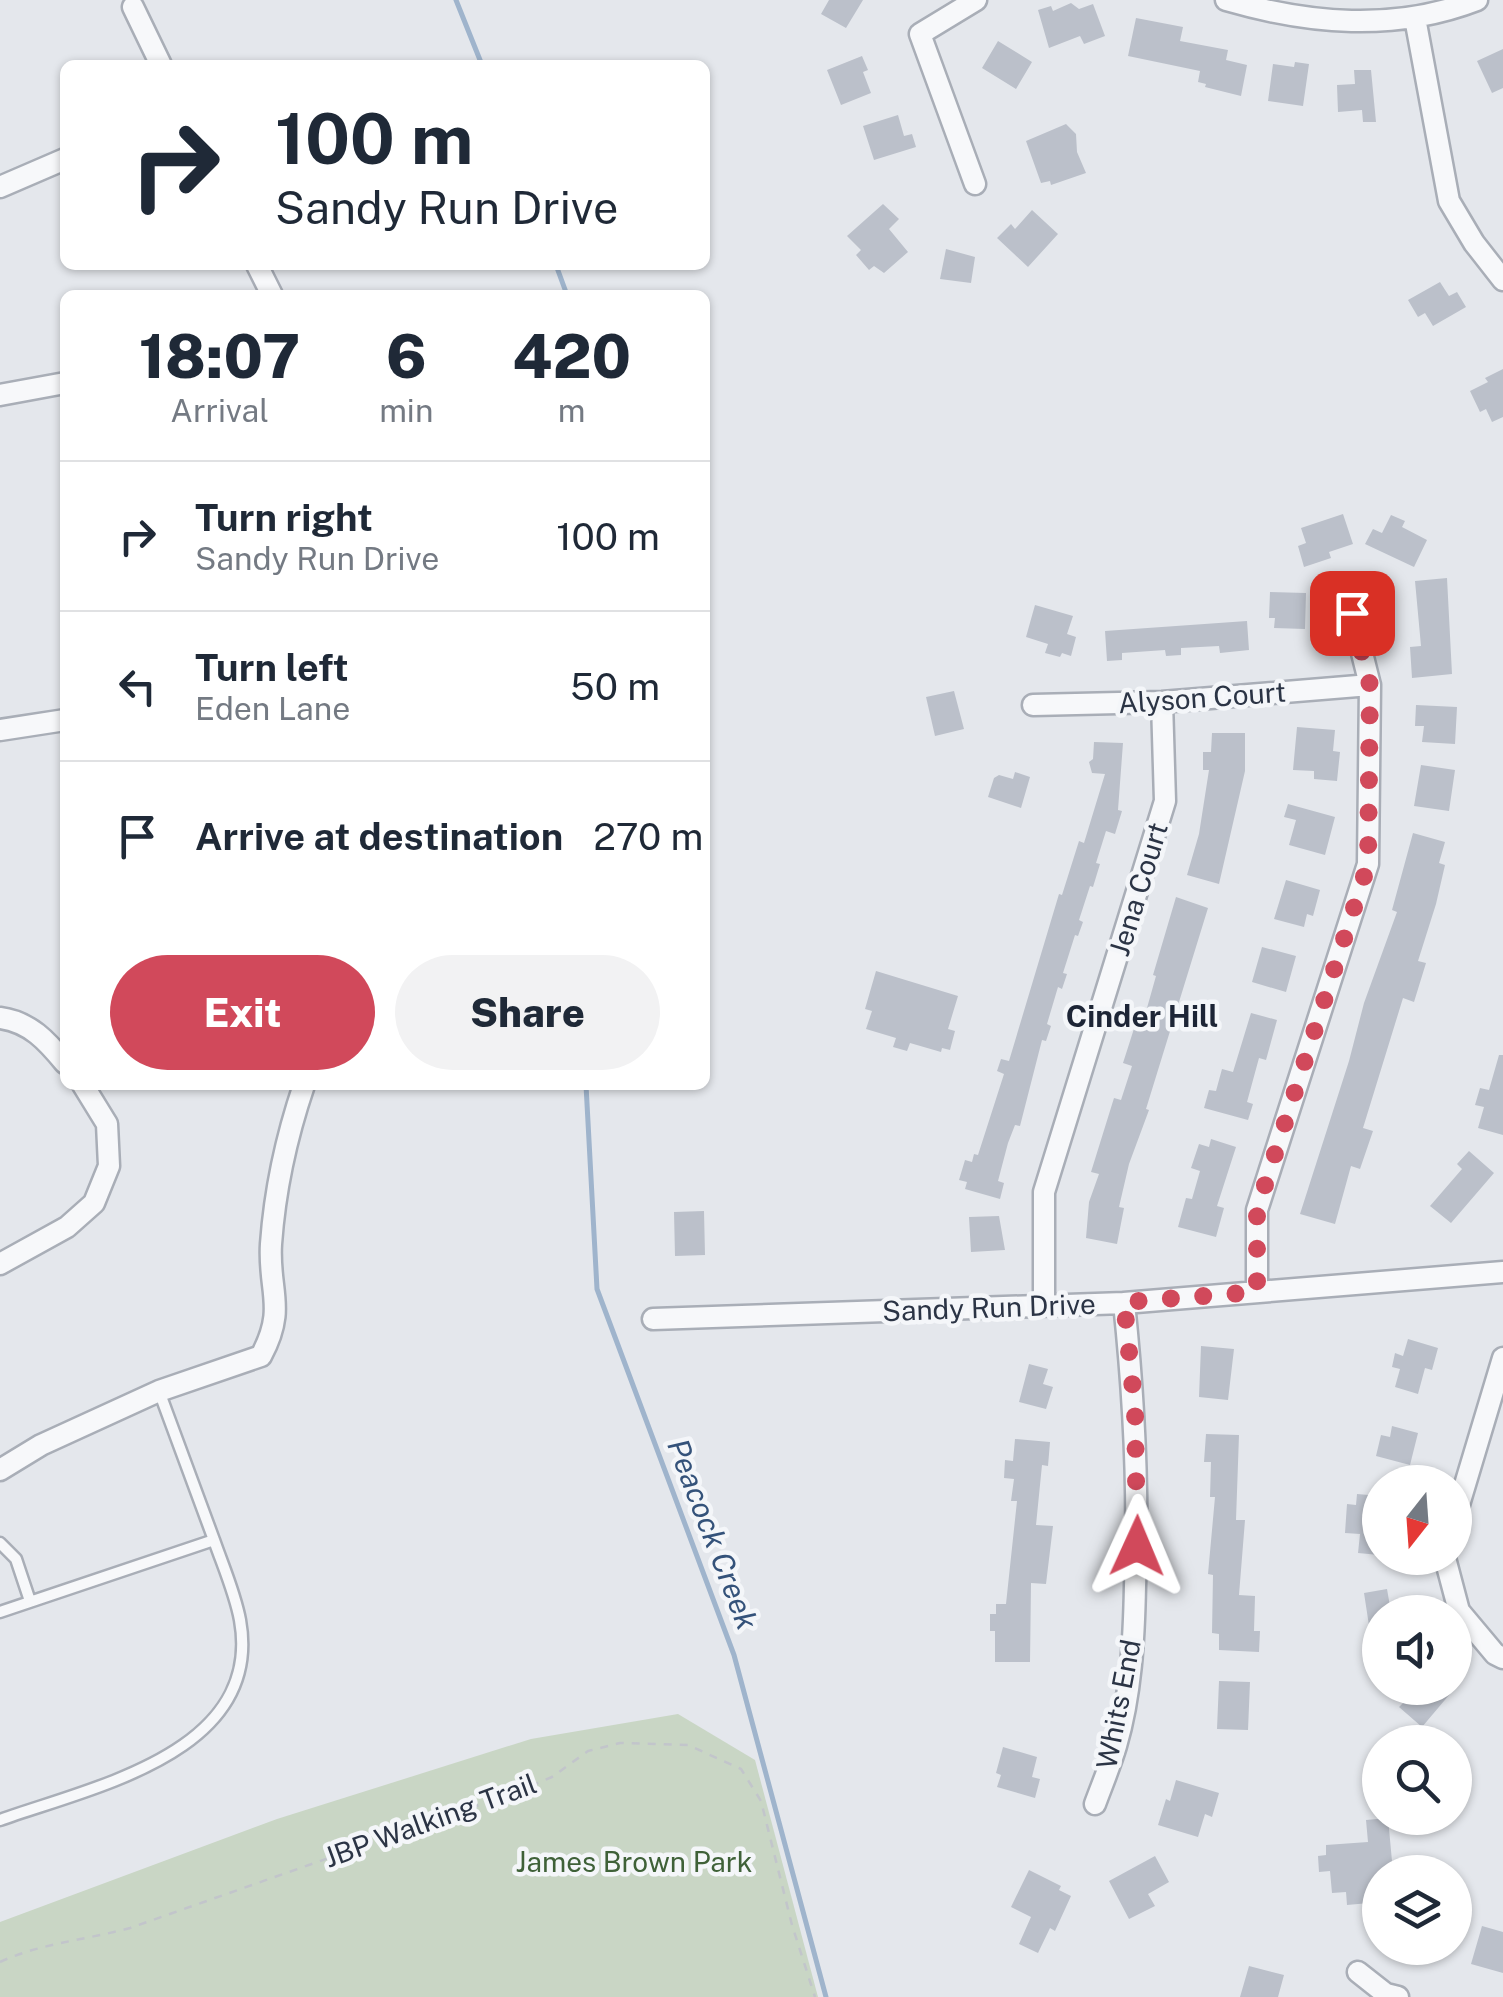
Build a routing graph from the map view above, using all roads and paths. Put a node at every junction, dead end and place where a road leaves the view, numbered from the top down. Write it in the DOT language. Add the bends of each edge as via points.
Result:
graph roads {
  1 [pos="976,0"];
  2 [pos="1226,0"];
  3 [pos="1476,0"];
  4 [pos="133,7"];
  5 [pos="1416,18"];
  6 [pos="159,60"];
  7 [pos="60,162"];
  8 [pos="975,184"];
  9 [pos="0,187"];
  10 [pos="1503,280"];
  11 [pos="60,384"];
  12 [pos="0,395"];
  13 [pos="1352,613"];
  14 [pos="1370,685"];
  15 [pos="1162,702"];
  16 [pos="1034,705"];
  17 [pos="60,720"];
  18 [pos="0,730"];
  19 [pos="0,1018"];
  20 [pos="60,1057"];
  21 [pos="86,1090"];
  22 [pos="302,1090"];
  23 [pos="0,1264"];
  24 [pos="1503,1272"];
  25 [pos="1257,1292"];
  26 [pos="1124,1302"];
  27 [pos="1044,1306"];
  28 [pos="653,1319"];
  29 [pos="1503,1358"];
  30 [pos="159,1391"];
  31 [pos="1471,1465"];
  32 [pos="0,1470"];
  33 [pos="214,1540"];
  34 [pos="0,1544"];
  35 [pos="1449,1575"];
  36 [pos="30,1602"];
  37 [pos="0,1612"];
  38 [pos="1503,1658"];
  39 [pos="1096,1804"];
  40 [pos="0,1820"];
  41 [pos="0,1962"];
  42 [pos="1358,1972"];
  43 [pos="815,1997"];
  44 [pos="1398,1997"];
  1 -- 8 [label="street" via="920,34"];
  2 -- 5 [label="street" via="1324,22"];
  3 -- 5 [label="street"];
  4 -- 6 [label="street"];
  5 -- 10 [label="street" via="1449,202"];
  7 -- 9 [label="street"];
  11 -- 12 [label="street"];
  13 -- 14 [label="street"];
  14 -- 15 [label="street, Alyson Court"];
  14 -- 25 [label="street" via="1368,864 1257,1210"];
  15 -- 16 [label="street, Alyson Court"];
  15 -- 27 [label="street, Jena Court" via="1165,801 1044,1192"];
  17 -- 18 [label="street"];
  19 -- 20 [label="street" via="41,1034"];
  21 -- 23 [label="street" via="108,1124 108,1166 94,1204"];
  22 -- 30 [label="street" via="276,1188 272,1335 260,1356"];
  24 -- 25 [label="street, Sandy Run Drive"];
  25 -- 26 [label="street, Sandy Run Drive"];
  26 -- 27 [label="street, Sandy Run Drive"];
  26 -- 39 [label="street, Whits End" via="1136,1460 1134,1617 1127,1692"];
  27 -- 28 [label="street, Sandy Run Drive"];
  29 -- 31 [label="street"];
  30 -- 32 [label="street"];
  30 -- 33 [label="lane"];
  33 -- 36 [label="lane"];
  33 -- 40 [label="lane" via="240,1622 236,1678 223,1710 171,1756"];
  34 -- 36 [label="lane" via="16,1558"];
  35 -- 38 [label="street" via="1459,1611"];
  36 -- 37 [label="lane"];
  41 -- 43 [label="path, JBP Walking Trail" via="36,1947 130,1928 516,1792 588,1751 649,1742 688,1745 741,1769 761,1801"];
  42 -- 44 [label="street"];
}
